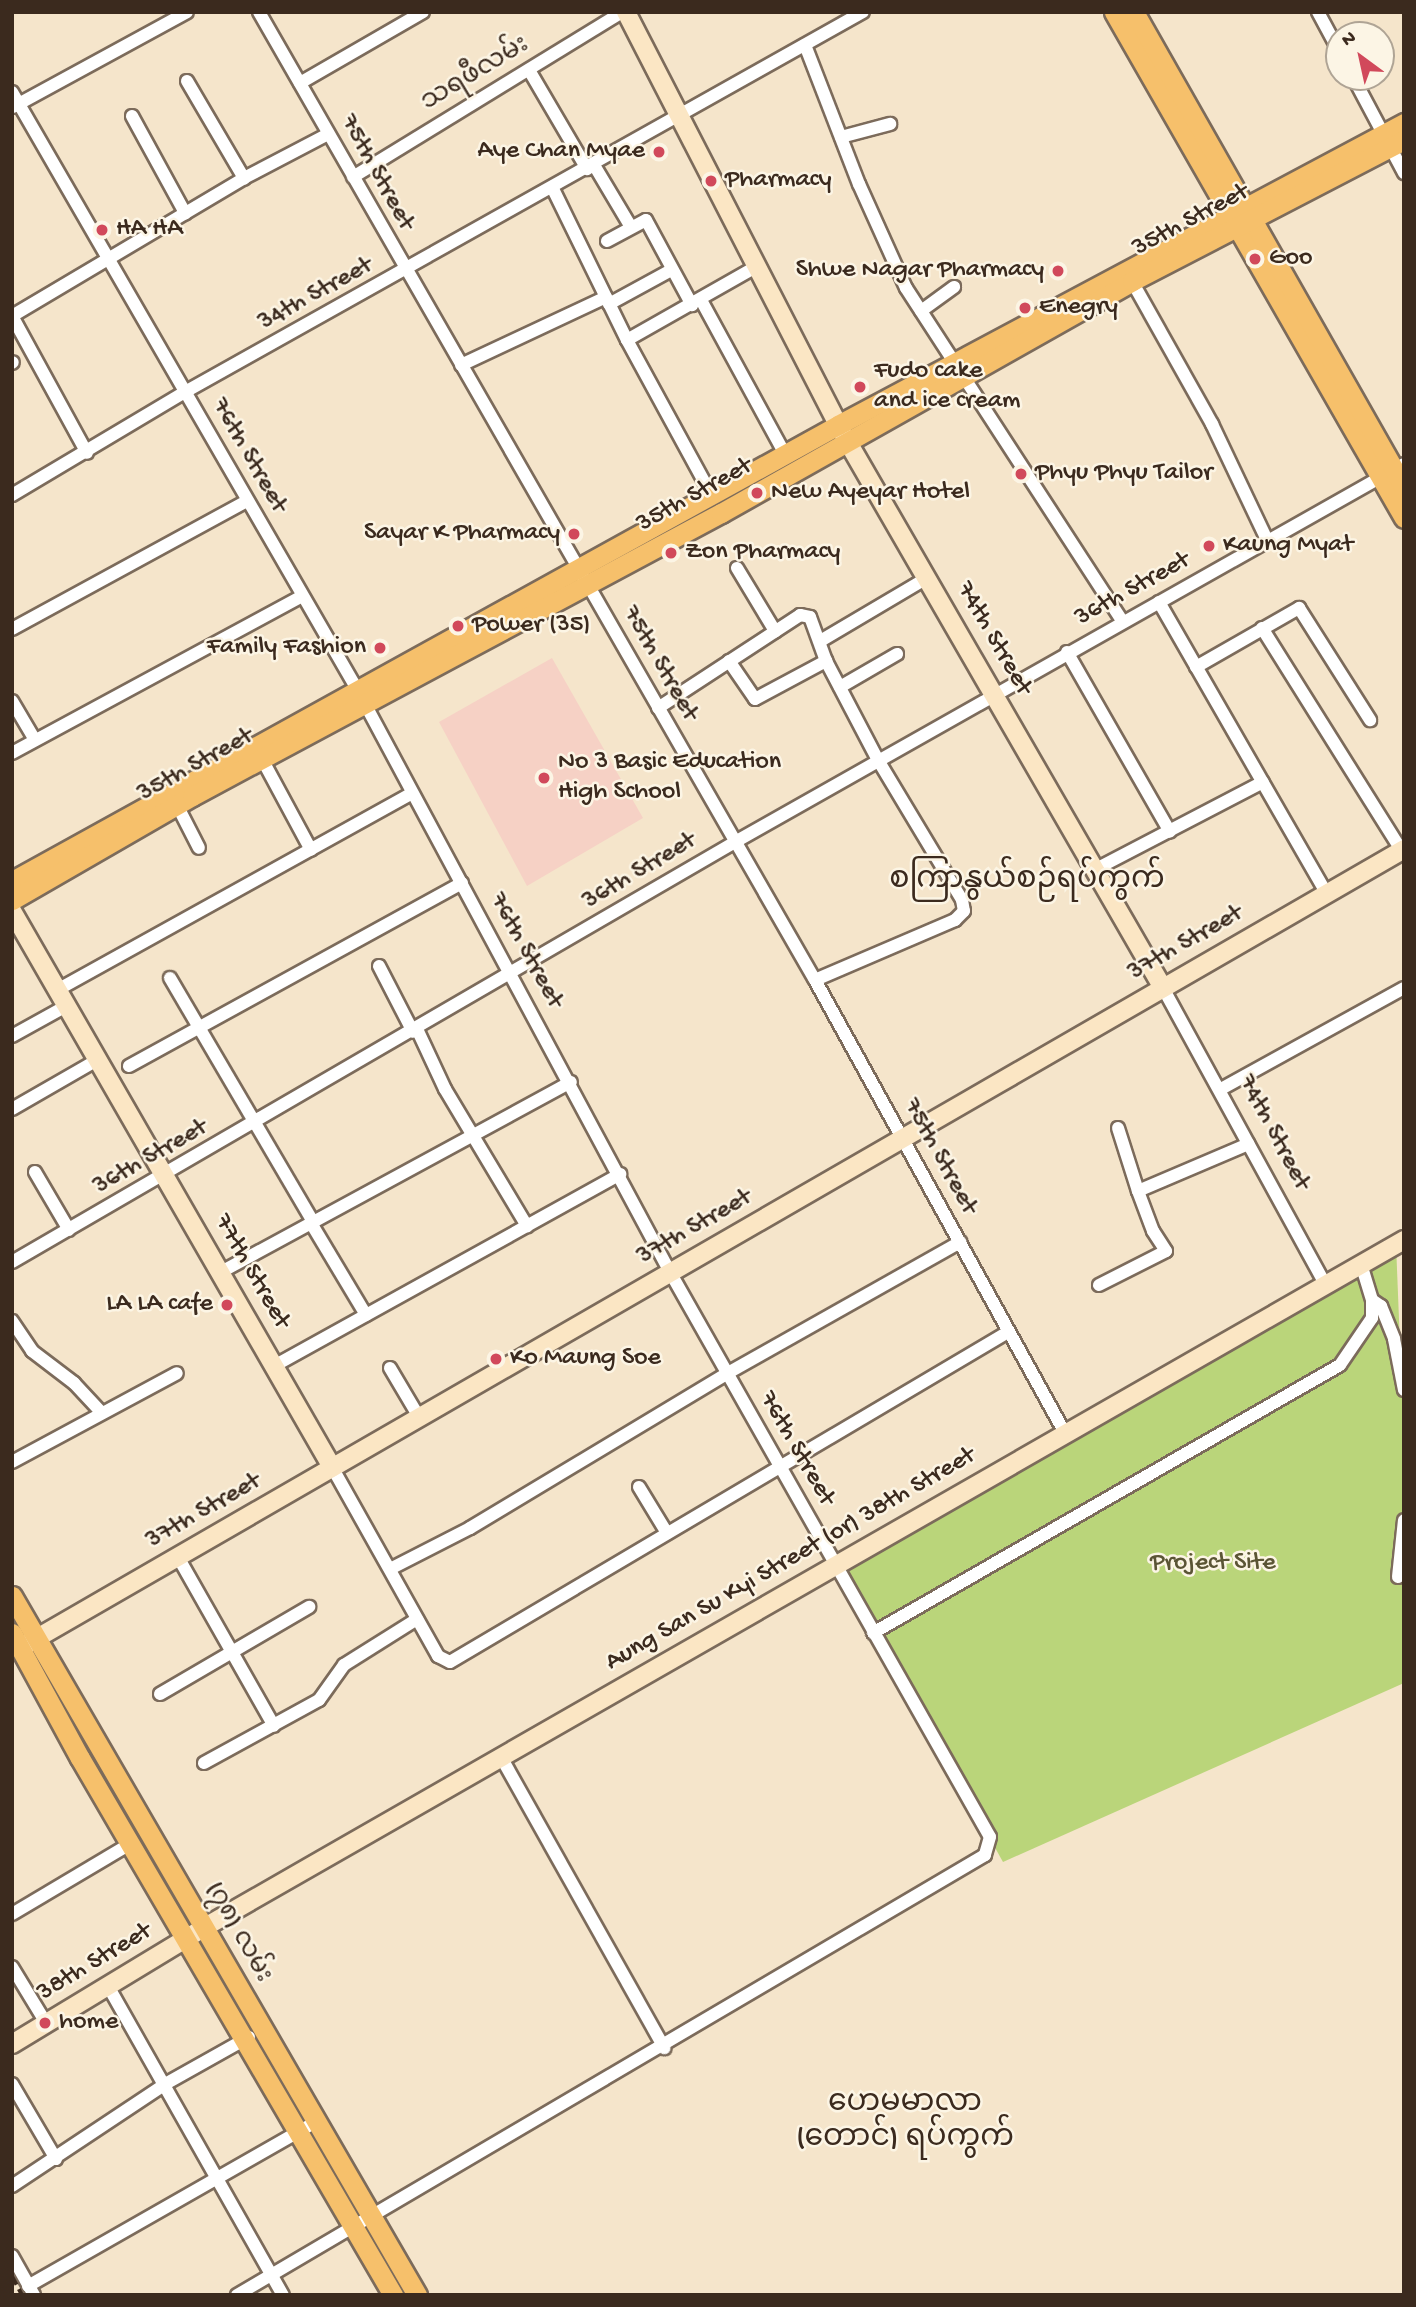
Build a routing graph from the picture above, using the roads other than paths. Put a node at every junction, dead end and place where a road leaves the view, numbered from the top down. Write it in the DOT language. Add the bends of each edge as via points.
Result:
graph roads {
  1 [pos="187,12"];
  2 [pos="259,12"];
  3 [pos="423,12"];
  4 [pos="624,12"];
  5 [pos="863,12"];
  6 [pos="1114,12"];
  7 [pos="1134,12"];
  8 [pos="805,45"];
  9 [pos="529,70"];
  10 [pos="187,82"];
  11 [pos="300,83"];
  12 [pos="1362,91"];
  13 [pos="14,101"];
  14 [pos="132,116"];
  15 [pos="679,117"];
  16 [pos="1404,123"];
  17 [pos="890,124"];
  18 [pos="328,134"];
  19 [pos="841,136"];
  20 [pos="1393,140"];
  21 [pos="591,167"];
  22 [pos="1404,173"];
  23 [pos="353,177"];
  24 [pos="244,178"];
  25 [pos="553,189"];
  26 [pos="185,213"];
  27 [pos="1242,215"];
  28 [pos="631,227"];
  29 [pos="607,242"];
  30 [pos="108,259"];
  31 [pos="757,265"];
  32 [pos="671,270"];
  33 [pos="405,272"];
  34 [pos="1129,275"];
  35 [pos="954,287"];
  36 [pos="607,300"];
  37 [pos="697,303"];
  38 [pos="920,311"];
  39 [pos="12,316"];
  40 [pos="627,340"];
  41 [pos="461,366"];
  42 [pos="959,370"];
  43 [pos="185,392"];
  44 [pos="843,432"];
  45 [pos="87,453"];
  46 [pos="786,456"];
  47 [pos="1393,470"];
  48 [pos="1404,488"];
  49 [pos="12,495"];
  50 [pos="712,496"];
  51 [pos="247,501"];
  52 [pos="1404,518"];
  53 [pos="684,522"];
  54 [pos="1267,540"];
  55 [pos="737,568"];
  56 [pos="582,576"];
  57 [pos="927,578"];
  58 [pos="302,596"];
  59 [pos="1159,601"];
  60 [pos="1122,622"];
  61 [pos="1262,628"];
  62 [pos="12,629"];
  63 [pos="775,631"];
  64 [pos="822,640"];
  65 [pos="1067,652"];
  66 [pos="897,654"];
  67 [pos="729,661"];
  68 [pos="827,661"];
  69 [pos="1196,667"];
  70 [pos="840,687"];
  71 [pos="994,694"];
  72 [pos="361,697"];
  73 [pos="12,701"];
  74 [pos="658,708"];
  75 [pos="1370,720"];
  76 [pos="35,740"];
  77 [pos="12,753"];
  78 [pos="262,759"];
  79 [pos="878,760"];
  80 [pos="1263,782"];
  81 [pos="411,794"];
  82 [pos="177,806"];
  83 [pos="1170,832"];
  84 [pos="735,842"];
  85 [pos="198,848"];
  86 [pos="311,850"];
  87 [pos="1403,850"];
  88 [pos="1096,869"];
  89 [pos="12,881"];
  90 [pos="462,883"];
  91 [pos="1326,893"];
  92 [pos="12,900"];
  93 [pos="12,911"];
  94 [pos="379,966"];
  95 [pos="513,974"];
  96 [pos="170,978"];
  97 [pos="815,980"];
  98 [pos="1163,988"];
  99 [pos="1404,988"];
  100 [pos="64,997"];
  101 [pos="198,1028"];
  102 [pos="415,1031"];
  103 [pos="12,1036"];
  104 [pos="99,1059"];
  105 [pos="129,1066"];
  106 [pos="571,1082"];
  107 [pos="1221,1089"];
  108 [pos="12,1110"];
  109 [pos="254,1125"];
  110 [pos="1118,1128"];
  111 [pos="475,1134"];
  112 [pos="903,1139"];
  113 [pos="1248,1144"];
  114 [pos="35,1172"];
  115 [pos="620,1174"];
  116 [pos="166,1176"];
  117 [pos="1138,1191"];
  118 [pos="312,1222"];
  119 [pos="527,1226"];
  120 [pos="69,1230"];
  121 [pos="1404,1240"];
  122 [pos="960,1242"];
  123 [pos="12,1262"];
  124 [pos="1361,1265"];
  125 [pos="220,1272"];
  126 [pos="670,1272"];
  127 [pos="1098,1285"];
  128 [pos="1326,1286"];
  129 [pos="1372,1300"];
  130 [pos="366,1315"];
  131 [pos="12,1321"];
  132 [pos="1009,1332"];
  133 [pos="274,1366"];
  134 [pos="390,1368"];
  135 [pos="177,1373"];
  136 [pos="726,1374"];
  137 [pos="1404,1390"];
  138 [pos="102,1413"];
  139 [pos="419,1417"];
  140 [pos="1065,1433"];
  141 [pos="12,1462"];
  142 [pos="780,1465"];
  143 [pos="332,1467"];
  144 [pos="639,1487"];
  145 [pos="1404,1520"];
  146 [pos="667,1533"];
  147 [pos="178,1557"];
  148 [pos="837,1564"];
  149 [pos="390,1569"];
  150 [pos="1398,1577"];
  151 [pos="12,1596"];
  152 [pos="309,1607"];
  153 [pos="417,1619"];
  154 [pos="873,1633"];
  155 [pos="20,1643"];
  156 [pos="233,1653"];
  157 [pos="160,1693"];
  158 [pos="274,1726"];
  159 [pos="501,1757"];
  160 [pos="204,1763"];
  161 [pos="130,1844"];
  162 [pos="12,1914"];
  163 [pos="205,1927"];
  164 [pos="186,1939"];
  165 [pos="12,1968"];
  166 [pos="108,1986"];
  167 [pos="46,2023"];
  168 [pos="253,2035"];
  169 [pos="12,2043"];
  170 [pos="664,2048"];
  171 [pos="167,2083"];
  172 [pos="12,2084"];
  173 [pos="307,2127"];
  174 [pos="56,2159"];
  175 [pos="217,2178"];
  176 [pos="12,2186"];
  177 [pos="363,2222"];
  178 [pos="12,2256"];
  179 [pos="271,2275"];
  180 [pos="31,2290"];
  181 [pos="237,2295"];
  182 [pos="283,2295"];
  183 [pos="393,2295"];
  184 [pos="417,2295"];
  1 -- 13 [label="street"];
  2 -- 11 [label="street, 75th Street"];
  3 -- 11 [label="street"];
  4 -- 9 [label="street, သရဖီလမ်း"];
  4 -- 15 [label="street, 74th Street"];
  5 -- 8 [label="street, 34th Street"];
  6 -- 27 [label="main road"];
  7 -- 27 [label="main road"];
  8 -- 15 [label="street, 34th Street"];
  8 -- 19 [label="street"];
  9 -- 21 [label="street"];
  9 -- 23 [label="street, သရဖီလမ်း"];
  10 -- 24 [label="street"];
  11 -- 18 [label="street, 75th Street"];
  12 -- 20 [label="street"];
  13 -- 30 [label="street, 76th Street"];
  14 -- 26 [label="street"];
  15 -- 21 [label="street, 34th Street"];
  15 -- 31 [label="street, 74th Street"];
  16 -- 20 [label="main road, 35th Street"];
  17 -- 19 [label="street"];
  18 -- 23 [label="street, 75th Street"];
  18 -- 24 [label="street"];
  19 -- 38 [label="street" via="888,251"];
  20 -- 22 [label="street"];
  20 -- 27 [label="main road, 35th Street"];
  21 -- 25 [label="street, 34th Street"];
  21 -- 28 [label="street"];
  23 -- 33 [label="street, 75th Street"];
  24 -- 26 [label="street"];
  25 -- 33 [label="street, 34th Street"];
  25 -- 36 [label="street"];
  26 -- 30 [label="street"];
  27 -- 34 [label="main road, 35th Street"];
  27 -- 47 [label="main road"];
  28 -- 29 [label="street"];
  28 -- 32 [label="street" via="646,220 651,225"];
  30 -- 39 [label="street"];
  30 -- 43 [label="street, 76th Street"];
  31 -- 37 [label="street"];
  31 -- 44 [label="street, 74th Street"];
  32 -- 36 [label="street"];
  32 -- 37 [label="street"];
  33 -- 41 [label="street, 75th Street"];
  33 -- 43 [label="street, 34th Street"];
  34 -- 42 [label="main road, 35th Street"];
  34 -- 54 [label="street" via="1212,424"];
  35 -- 38 [label="street"];
  36 -- 40 [label="street"];
  36 -- 41 [label="street"];
  37 -- 40 [label="street"];
  37 -- 46 [label="street"];
  38 -- 42 [label="street"];
  39 -- 45 [label="street"];
  40 -- 50 [label="street"];
  41 -- 56 [label="street, 75th Street"];
  42 -- 44 [label="main road, 35th Street"];
  42 -- 60 [label="street"];
  43 -- 45 [label="street, 34th Street"];
  43 -- 51 [label="street, 76th Street"];
  44 -- 46 [label="main road, 35th Street"];
  44 -- 53 [label="main road, 35th Street"];
  44 -- 57 [label="street, 74th Street"];
  45 -- 49 [label="street, 34th Street"];
  46 -- 50 [label="main road, 35th Street"];
  47 -- 48 [label="main road"];
  47 -- 52 [label="main road"];
  47 -- 54 [label="street, 36th Street"];
  50 -- 53 [label="main road, 35th Street"];
  51 -- 58 [label="street, 76th Street"];
  51 -- 62 [label="street"];
  53 -- 56 [label="main road, 35th Street"];
  54 -- 59 [label="street, 36th Street"];
  55 -- 63 [label="street"];
  56 -- 72 [label="main road, 35th Street"];
  56 -- 74 [label="street, 75th Street"];
  57 -- 64 [label="street"];
  57 -- 71 [label="street, 74th Street"];
  58 -- 72 [label="street, 76th Street"];
  58 -- 76 [label="street"];
  59 -- 60 [label="street, 36th Street"];
  59 -- 69 [label="street"];
  60 -- 65 [label="street, 36th Street"];
  61 -- 69 [label="street"];
  61 -- 75 [label="street" via="1296,608 1302,610"];
  61 -- 87 [label="street"];
  63 -- 64 [label="street" via="805,613"];
  63 -- 67 [label="street"];
  64 -- 68 [label="street"];
  65 -- 71 [label="street, 36th Street"];
  65 -- 83 [label="street"];
  66 -- 70 [label="street"];
  67 -- 68 [label="street" via="755,699"];
  67 -- 74 [label="street"];
  68 -- 70 [label="street"];
  69 -- 80 [label="street"];
  70 -- 79 [label="street"];
  71 -- 79 [label="street, 36th Street"];
  71 -- 88 [label="street, 74th Street"];
  72 -- 78 [label="main road, 35th Street"];
  72 -- 81 [label="street, 76th Street"];
  72 -- 89 [label="main road, 35th Street"];
  73 -- 76 [label="street"];
  74 -- 84 [label="street, 75th Street"];
  76 -- 77 [label="street"];
  78 -- 82 [label="main road, 35th Street"];
  78 -- 86 [label="street"];
  79 -- 84 [label="street, 36th Street"];
  79 -- 97 [label="street" via="962,900 964,911 956,920"];
  80 -- 83 [label="street"];
  80 -- 91 [label="street"];
  81 -- 86 [label="street"];
  81 -- 90 [label="street, 76th Street"];
  82 -- 85 [label="street"];
  82 -- 92 [label="main road, 35th Street"];
  83 -- 88 [label="street"];
  84 -- 95 [label="street, 36th Street"];
  84 -- 97 [label="street, 75th Street"];
  86 -- 100 [label="street"];
  87 -- 91 [label="street, 37th Street"];
  88 -- 98 [label="street, 74th Street"];
  90 -- 95 [label="street, 76th Street"];
  90 -- 101 [label="street"];
  91 -- 98 [label="street, 37th Street"];
  93 -- 100 [label="street, 77th Street"];
  94 -- 102 [label="street"];
  95 -- 102 [label="street, 36th Street"];
  95 -- 106 [label="street, 76th Street"];
  96 -- 101 [label="street"];
  97 -- 112 [label="street, 75th Street"];
  98 -- 107 [label="street, 74th Street"];
  98 -- 112 [label="street, 37th Street"];
  99 -- 107 [label="street"];
  100 -- 103 [label="street"];
  100 -- 104 [label="street, 77th Street"];
  101 -- 105 [label="street"];
  101 -- 109 [label="street"];
  102 -- 109 [label="street, 36th Street"];
  102 -- 111 [label="street"];
  104 -- 108 [label="street"];
  104 -- 116 [label="street, 77th Street"];
  106 -- 111 [label="street"];
  106 -- 115 [label="street, 76th Street"];
  107 -- 113 [label="street, 74th Street"];
  109 -- 116 [label="street, 36th Street"];
  109 -- 118 [label="street"];
  110 -- 117 [label="street"];
  111 -- 118 [label="street"];
  111 -- 119 [label="street"];
  112 -- 122 [label="street, 75th Street"];
  112 -- 126 [label="street, 37th Street"];
  113 -- 117 [label="street"];
  113 -- 128 [label="street, 74th Street"];
  114 -- 120 [label="street"];
  115 -- 119 [label="street"];
  115 -- 126 [label="street, 76th Street"];
  116 -- 120 [label="street, 36th Street"];
  116 -- 125 [label="street, 77th Street"];
  117 -- 127 [label="street" via="1166,1251"];
  118 -- 125 [label="street"];
  118 -- 130 [label="street"];
  119 -- 130 [label="street"];
  120 -- 123 [label="street, 36th Street"];
  121 -- 124 [label="street, Aung San Su Kyi Street (or) 38th Street"];
  122 -- 132 [label="street, 75th Street"];
  122 -- 136 [label="street"];
  124 -- 128 [label="street, Aung San Su Kyi Street (or) 38th Street"];
  124 -- 129 [label="street"];
  125 -- 133 [label="street, 77th Street"];
  126 -- 136 [label="street, 76th Street"];
  126 -- 139 [label="street, 37th Street"];
  128 -- 140 [label="street, Aung San Su Kyi Street (or) 38th Street"];
  129 -- 137 [label="street" via="1381,1306 1394,1339"];
  129 -- 154 [label="street" via="1371,1318 1340,1365"];
  130 -- 133 [label="street"];
  131 -- 138 [label="street" via="32,1351 74,1383"];
  132 -- 140 [label="street, 75th Street"];
  132 -- 142 [label="street"];
  133 -- 143 [label="street, 77th Street"];
  134 -- 139 [label="street"];
  135 -- 138 [label="street"];
  136 -- 142 [label="street, 76th Street"];
  136 -- 149 [label="street" via="470,1528"];
  138 -- 141 [label="street"];
  139 -- 143 [label="street, 37th Street"];
  140 -- 148 [label="street, Aung San Su Kyi Street (or) 38th Street"];
  142 -- 146 [label="street"];
  142 -- 148 [label="street, 76th Street"];
  143 -- 147 [label="street, 37th Street"];
  143 -- 149 [label="street, 77th Street"];
  144 -- 146 [label="street"];
  145 -- 150 [label="street"];
  146 -- 153 [label="street, 77th Street" via="450,1662 443,1661"];
  147 -- 155 [label="street, 37th Street"];
  147 -- 156 [label="street"];
  148 -- 154 [label="street, 76th Street"];
  148 -- 159 [label="street, Aung San Su Kyi Street (or) 38th Street"];
  149 -- 153 [label="street, 77th Street"];
  151 -- 155 [label="main road, (၇၈) လမ်း"];
  152 -- 156 [label="street"];
  153 -- 158 [label="street" via="354,1657 318,1700"];
  154 -- 170 [label="street, 76th Street" via="990,1837 985,1855"];
  155 -- 161 [label="main road, (၇၈) လမ်း"];
  155 -- 163 [label="main road, (၇၈) လမ်း"];
  156 -- 157 [label="street"];
  156 -- 158 [label="street"];
  158 -- 160 [label="street"];
  159 -- 163 [label="street, Aung San Su Kyi Street (or) 38th Street"];
  159 -- 170 [label="street"];
  161 -- 162 [label="street"];
  161 -- 164 [label="main road, (၇၈) လမ်း"];
  163 -- 164 [label="street, 38th Street"];
  163 -- 168 [label="main road, (၇၈) လမ်း"];
  164 -- 166 [label="street, 38th Street"];
  164 -- 168 [label="main road, (၇၈) လမ်း"];
  165 -- 167 [label="street"];
  166 -- 167 [label="street, 38th Street"];
  166 -- 171 [label="street"];
  167 -- 169 [label="street, 38th Street"];
  168 -- 171 [label="street"];
  168 -- 173 [label="main road, (၇၈) လမ်း"];
  170 -- 177 [label="street"];
  171 -- 174 [label="street"];
  171 -- 175 [label="street"];
  172 -- 174 [label="street"];
  173 -- 175 [label="street"];
  173 -- 177 [label="main road, (၇၈) လမ်း"];
  174 -- 176 [label="street"];
  175 -- 179 [label="street"];
  175 -- 180 [label="street"];
  177 -- 179 [label="street"];
  177 -- 183 [label="main road, (၇၈) လမ်း"];
  177 -- 184 [label="main road, (၇၈) လမ်း"];
  178 -- 180 [label="street"];
  179 -- 181 [label="street"];
  179 -- 182 [label="street"];
}
